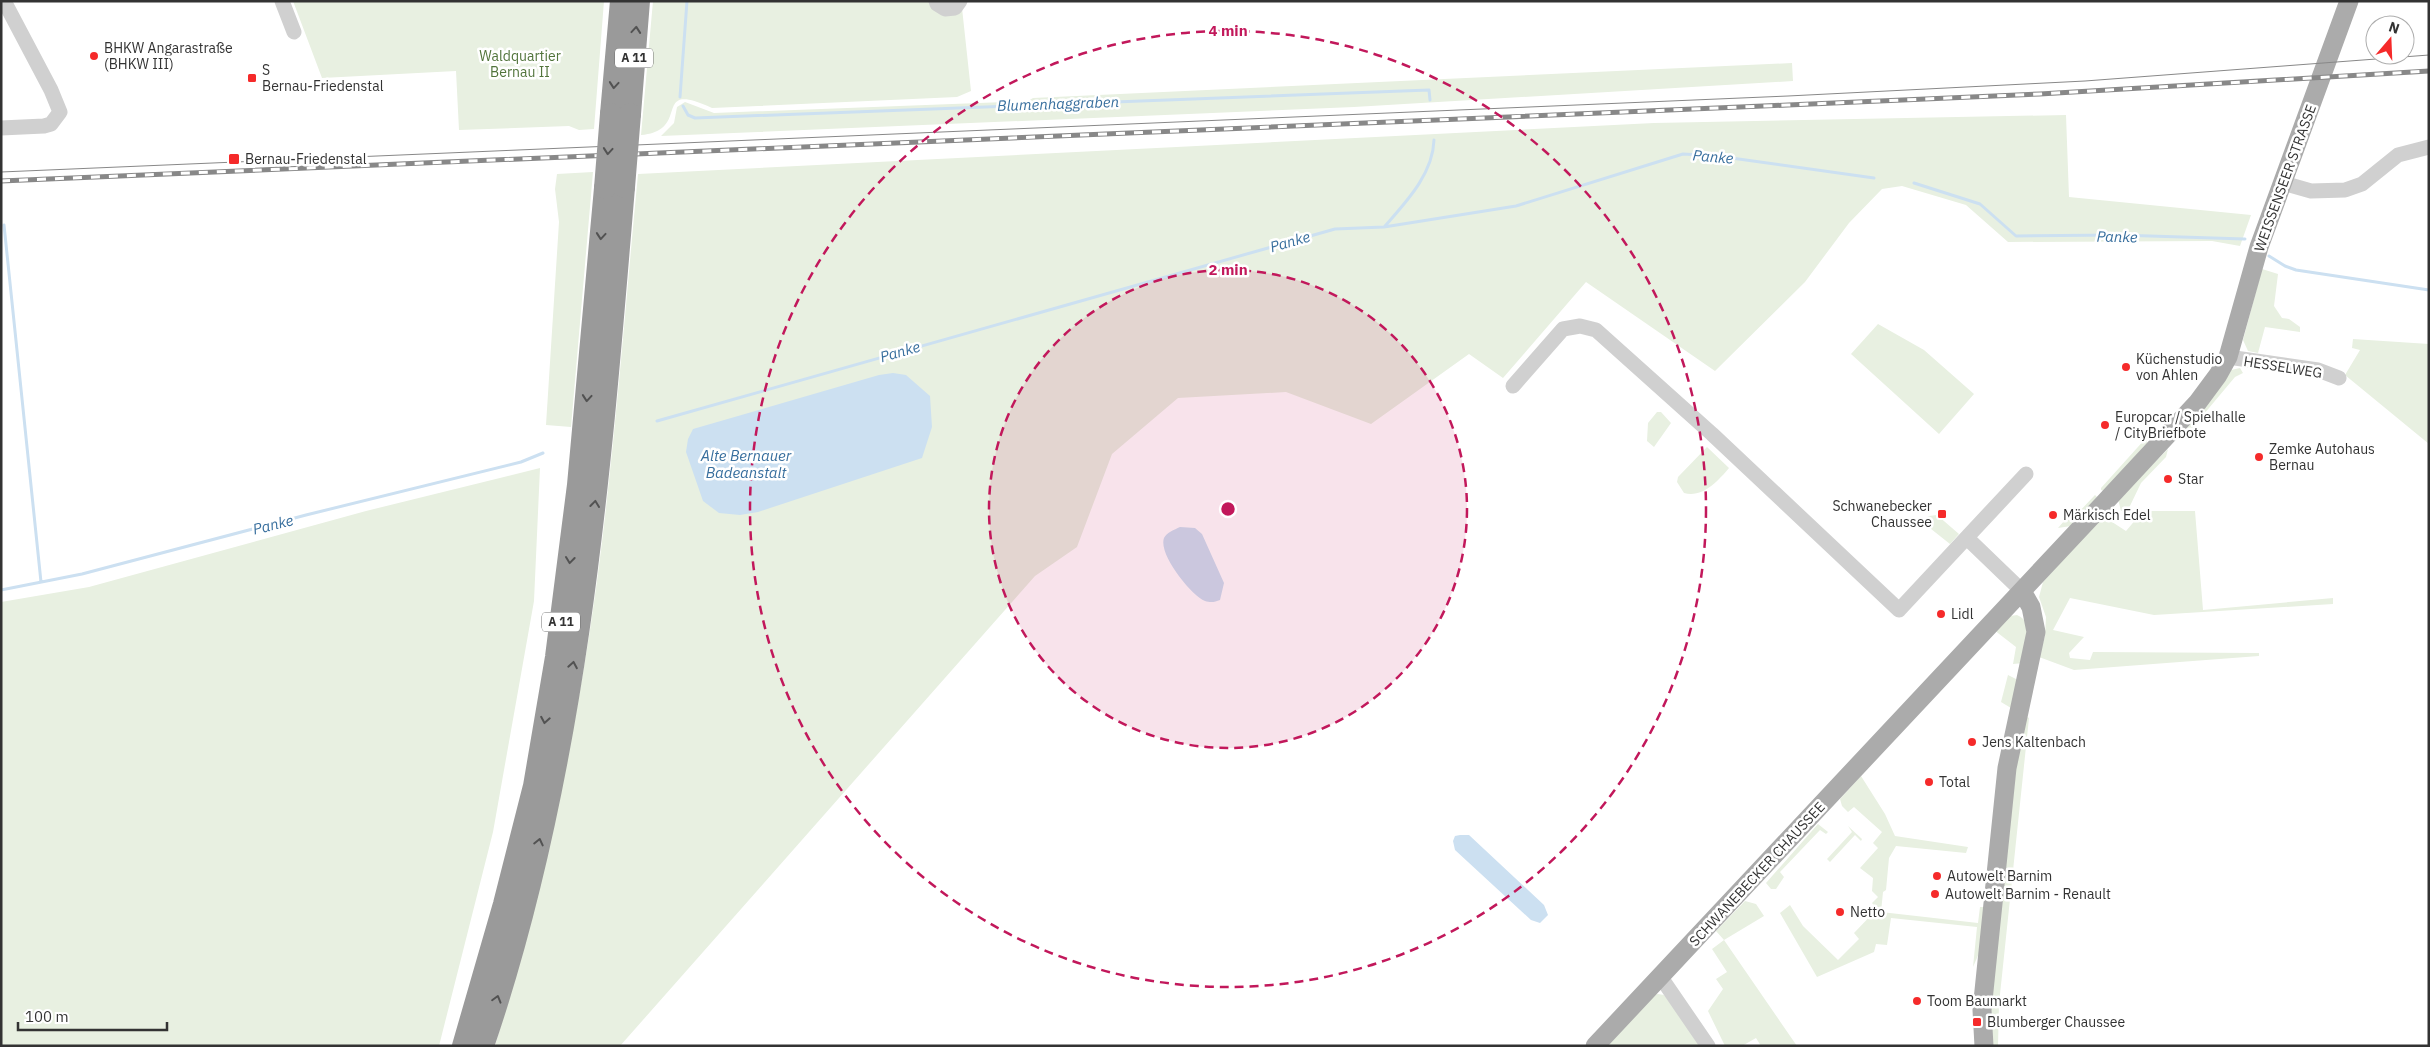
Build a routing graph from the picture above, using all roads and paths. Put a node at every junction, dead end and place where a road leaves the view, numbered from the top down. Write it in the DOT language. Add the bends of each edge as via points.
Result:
graph roads {
  1 [pos="4,1"];
  2 [pos="282,1"];
  3 [pos="621,1"];
  4 [pos="639,1"];
  5 [pos="936,1"];
  6 [pos="960,1"];
  7 [pos="2349,1"];
  8 [pos="294,32"];
  9 [pos="620,114"];
  10 [pos="1,128"];
  11 [pos="2429,147"];
  12 [pos="2283,183"];
  13 [pos="614,187"];
  14 [pos="2228,357"];
  15 [pos="2339,378"];
  16 [pos="1512,386"];
  17 [pos="2026,474"];
  18 [pos="1967,538"];
  19 [pos="2022,591"];
  20 [pos="1660,976"];
  21 [pos="463,1046"];
  22 [pos="483,1046"];
  23 [pos="1595,1046"];
  24 [pos="1708,1046"];
  25 [pos="1984,1046"];
  1 -- 10 [label="street" via="60,112 51,124 44,126"];
  2 -- 8 [label="street"];
  3 -- 9 [label="highway, A 11, one-way"];
  9 -- 4 [label="highway, A 11, one-way"];
  5 -- 6 [label="street" via="945,8 955,8"];
  7 -- 12 [label="main road, WEISSENSEER STRASSE"];
  9 -- 13 [label="highway, A 11, bridge"];
  11 -- 12 [label="street" via="2398,155 2362,184 2345,190 2311,191"];
  12 -- 14 [label="main road, WEISSENSEER STRASSE" via="2260,247"];
  13 -- 21 [label="highway, A 11, one-way" via="556,657 534,786"];
  22 -- 13 [label="highway, A 11, one-way" via="529,886 553,780 576,646 599,473"];
  14 -- 15 [label="street, HESSELWEG" via="2318,370"];
  14 -- 19 [label="main road, SCHWANEBECKER CHAUSSEE" via="2198,402"];
  16 -- 18 [label="street" via="1563,329 1580,326 1596,330 1899,610"];
  17 -- 18 [label="street"];
  18 -- 19 [label="street"];
  19 -- 20 [label="main road, SCHWANEBECKER CHAUSSEE"];
  19 -- 25 [label="main road" via="2031,607 2036,632 2011,740 2006,778 1982,1010"];
  20 -- 23 [label="main road, SCHWANEBECKER CHAUSSEE"];
  20 -- 24 [label="street"];
}
